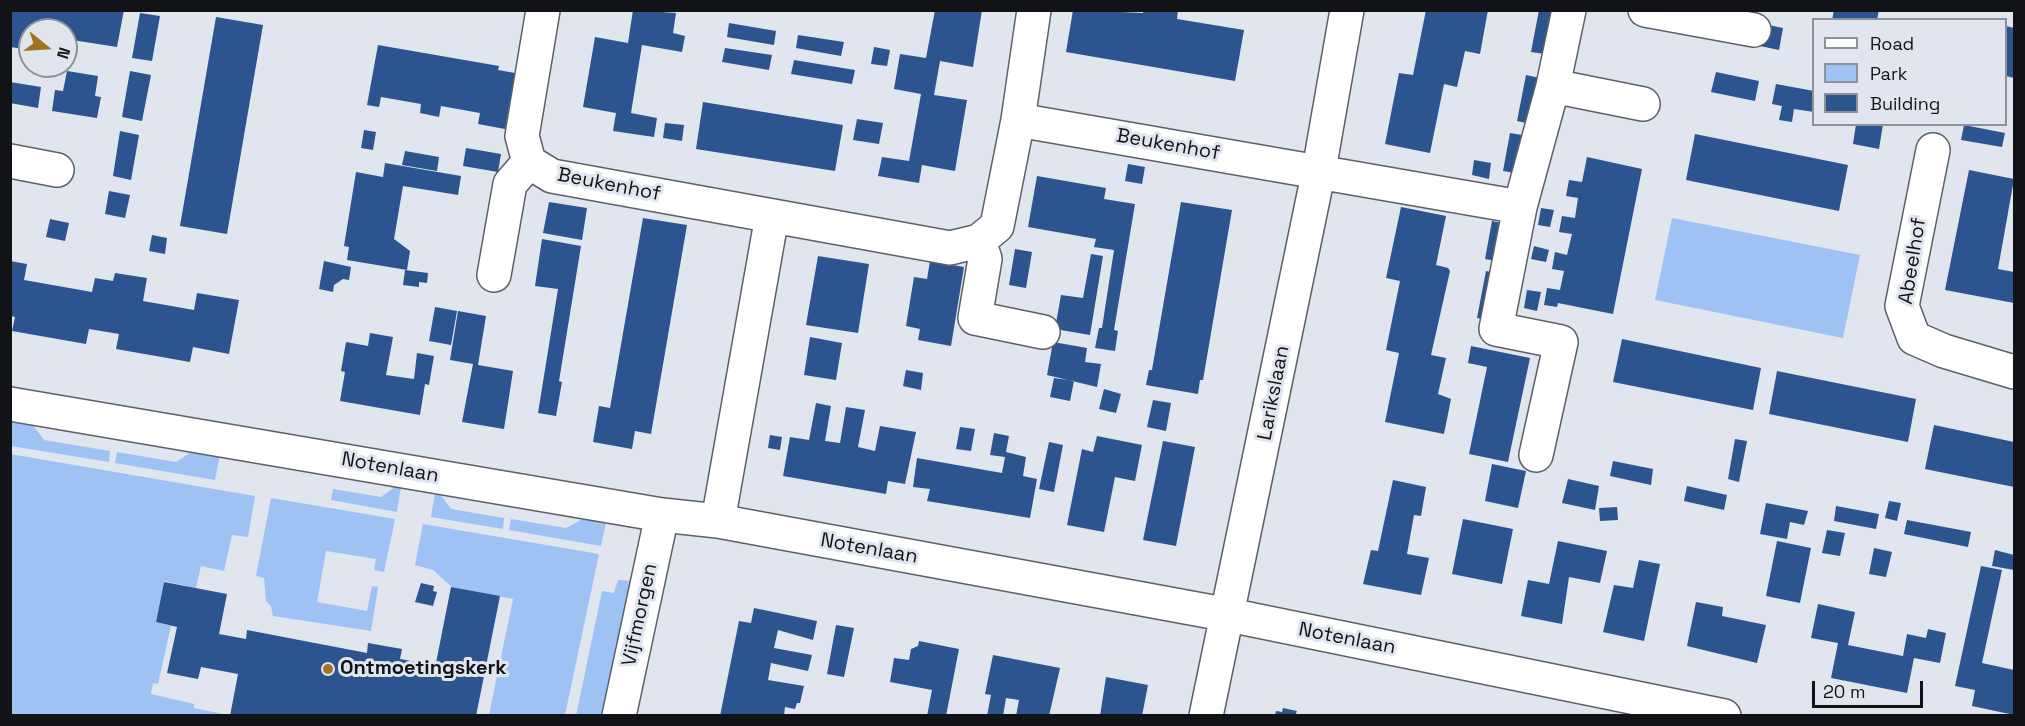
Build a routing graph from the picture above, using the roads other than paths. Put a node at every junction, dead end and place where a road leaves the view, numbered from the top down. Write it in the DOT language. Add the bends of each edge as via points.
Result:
graph roads {
  1 [pos="543,10"];
  2 [pos="1034,10"];
  3 [pos="1347,10"];
  4 [pos="1569,10"];
  5 [pos="1645,10"];
  6 [pos="1754,30"];
  7 [pos="1553,86"];
  8 [pos="1643,104"];
  9 [pos="1018,120"];
  10 [pos="1933,150"];
  11 [pos="10,160"];
  12 [pos="529,162"];
  13 [pos="57,170"];
  14 [pos="1319,170"];
  15 [pos="1520,207"];
  16 [pos="772,216"];
  17 [pos="979,241"];
  18 [pos="494,276"];
  19 [pos="1043,333"];
  20 [pos="2014,372"];
  21 [pos="10,404"];
  22 [pos="1536,455"];
  23 [pos="662,515"];
  24 [pos="718,521"];
  25 [pos="1229,615"];
  26 [pos="620,716"];
  27 [pos="1206,716"];
  28 [pos="1724,716"];
  1 -- 12 [label="street" via="522,136"];
  2 -- 9 [label="street"];
  3 -- 14 [label="street, Larikslaan"];
  4 -- 7 [label="street"];
  5 -- 6 [label="street"];
  7 -- 8 [label="street"];
  7 -- 15 [label="street"];
  9 -- 14 [label="street, Beukenhof"];
  9 -- 17 [label="street" via="997,226"];
  10 -- 20 [label="street, Abeelhof" via="1902,306 1910,328 1914,338 1944,351"];
  11 -- 13 [label="street"];
  12 -- 16 [label="street, Beukenhof" via="552,176"];
  12 -- 18 [label="street" via="510,184"];
  14 -- 15 [label="street"];
  14 -- 25 [label="street, Larikslaan"];
  15 -- 22 [label="street" via="1496,329 1561,342"];
  16 -- 17 [label="street, Beukenhof" via="951,248"];
  16 -- 24 [label="street"];
  17 -- 19 [label="street" via="985,259 975,318"];
  21 -- 23 [label="street, Notenlaan"];
  23 -- 24 [label="street, Notenlaan"];
  23 -- 26 [label="street, Vijfmorgen"];
  24 -- 25 [label="street, Notenlaan"];
  25 -- 27 [label="street, Larikslaan"];
  25 -- 28 [label="street, Notenlaan"];
}
